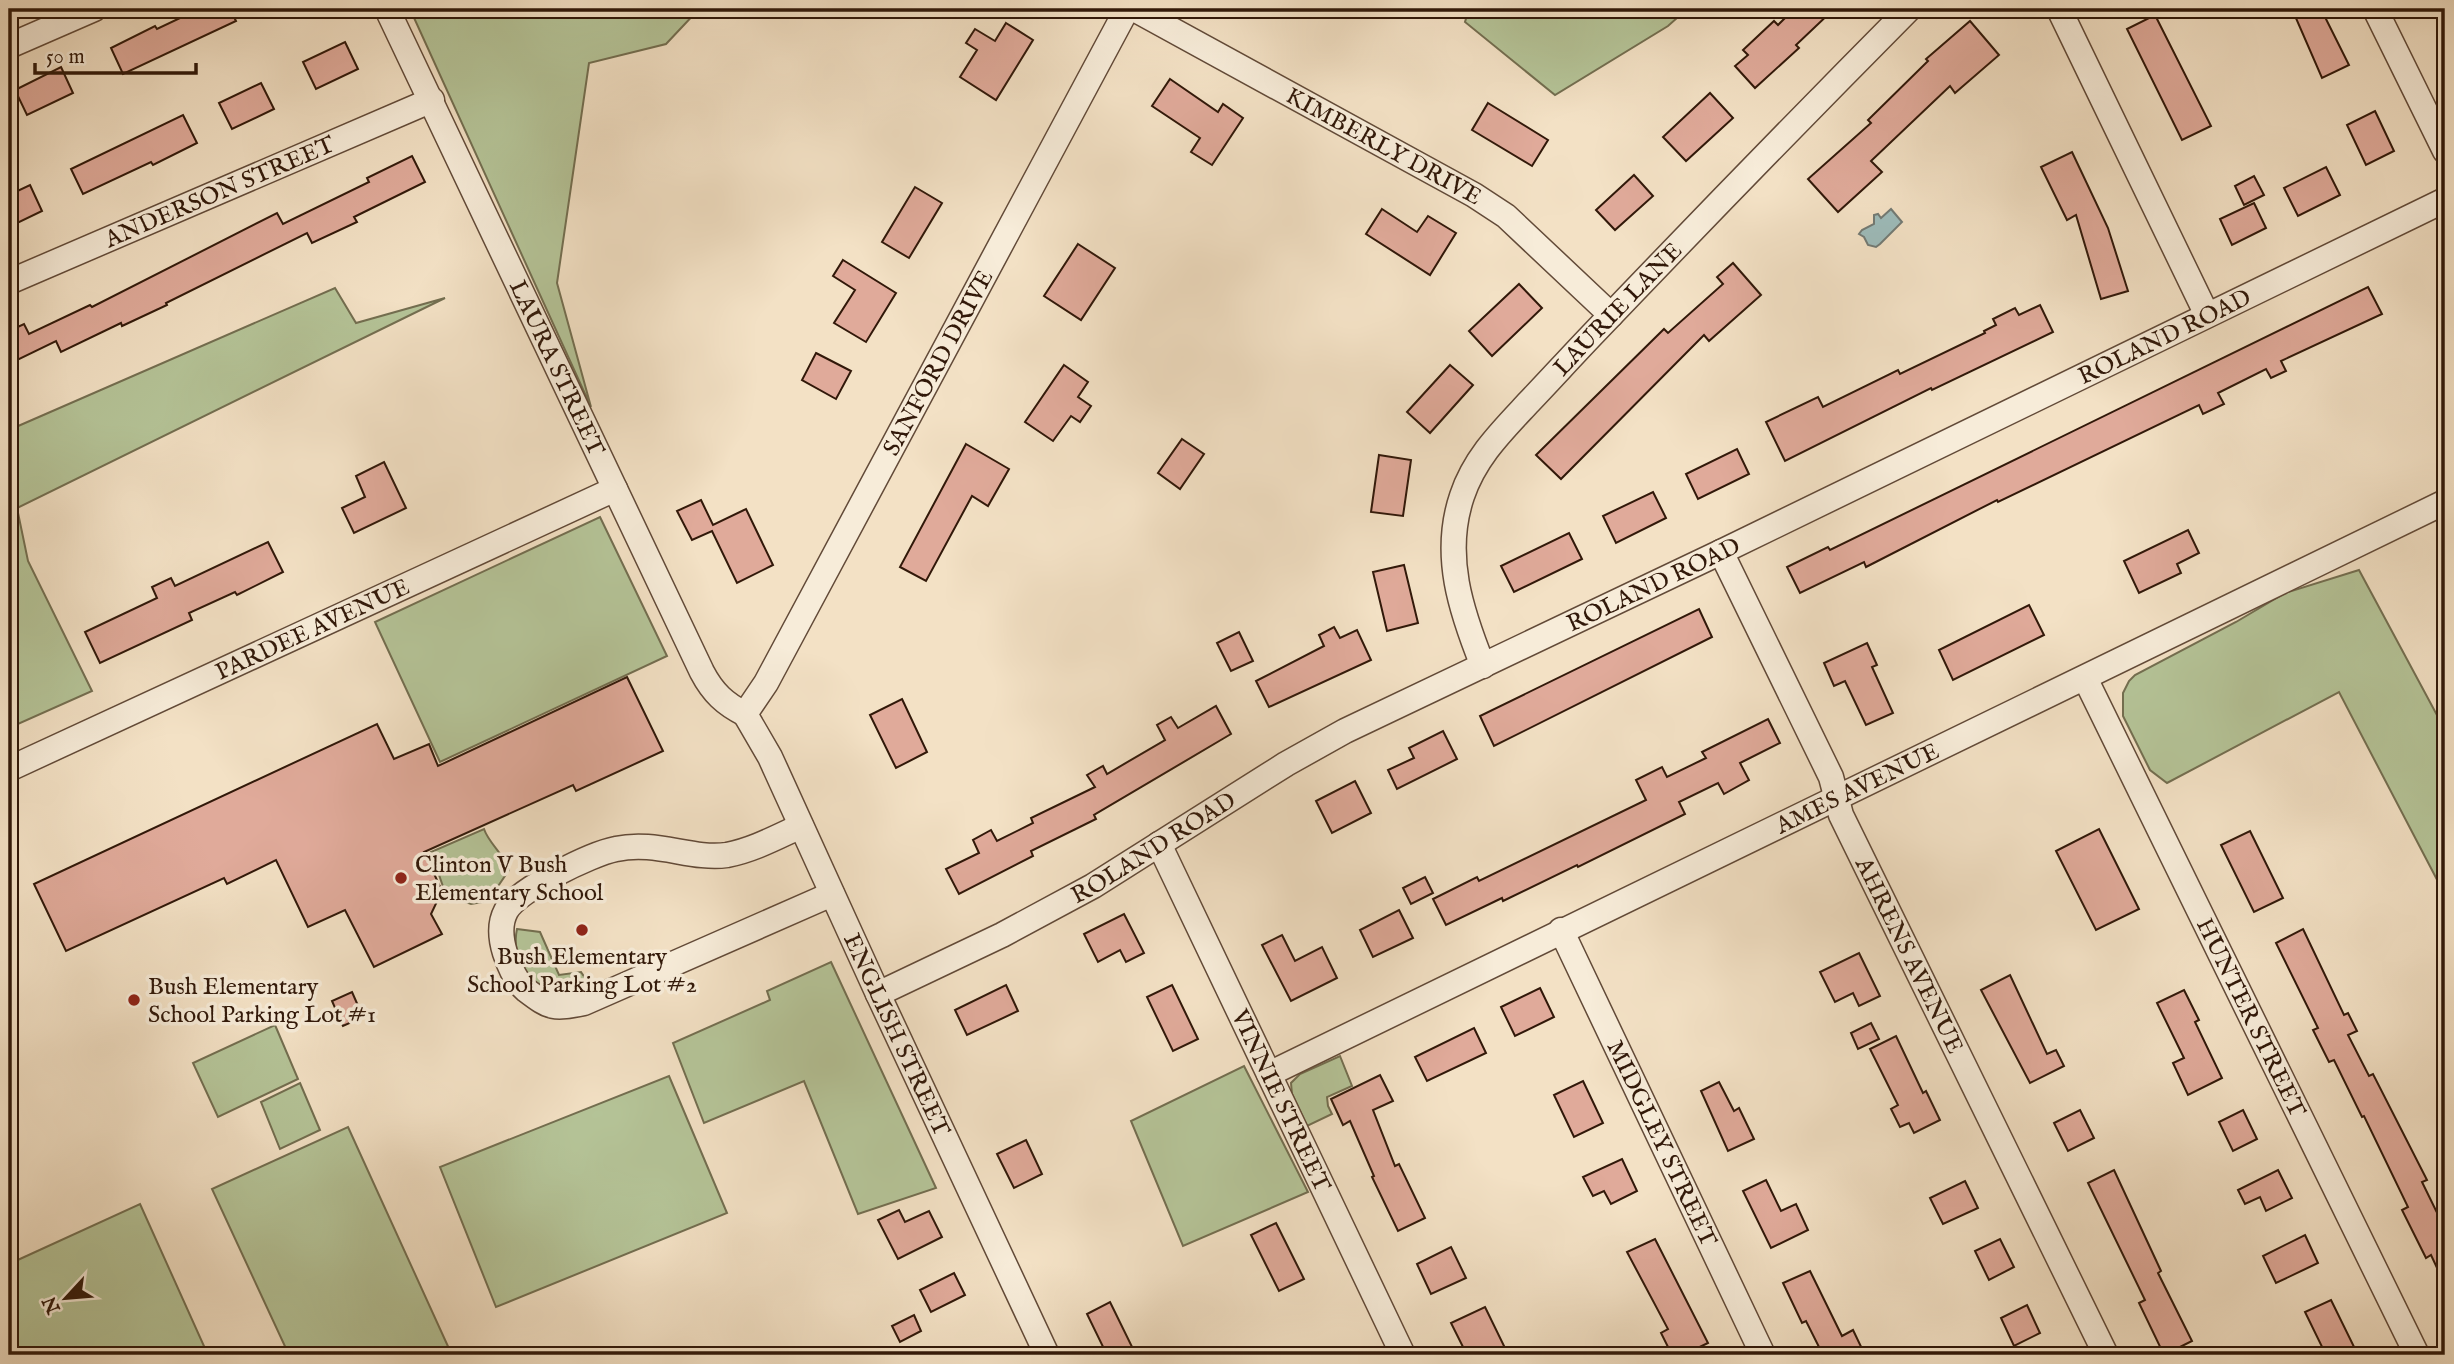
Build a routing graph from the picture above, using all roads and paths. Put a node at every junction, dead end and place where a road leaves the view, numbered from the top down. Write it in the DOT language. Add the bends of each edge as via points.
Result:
graph roads {
  1 [pos="94,9"];
  2 [pos="387,9"];
  3 [pos="1127,9"];
  4 [pos="1134,9"];
  5 [pos="1909,9"];
  6 [pos="2059,9"];
  7 [pos="2375,9"];
  8 [pos="9,46"];
  9 [pos="432,100"];
  10 [pos="2445,150"];
  11 [pos="2445,200"];
  12 [pos="9,282"];
  13 [pos="1611,315"];
  14 [pos="2207,315"];
  15 [pos="615,489"];
  16 [pos="2445,502"];
  17 [pos="1721,552"];
  18 [pos="1483,666"];
  19 [pos="2084,678"];
  20 [pos="746,714"];
  21 [pos="9,769"];
  22 [pos="1836,797"];
  23 [pos="801,826"];
  24 [pos="1159,844"];
  25 [pos="832,894"];
  26 [pos="1561,930"];
  27 [pos="878,995"];
  28 [pos="1269,1074"];
  29 [pos="1047,1355"];
  30 [pos="1402,1355"];
  31 [pos="1763,1355"];
  32 [pos="2106,1355"];
  33 [pos="2417,1355"];
  1 -- 8 [label="street"];
  2 -- 9 [label="street, LAURA STREET"];
  3 -- 20 [label="street, SANFORD DRIVE"];
  4 -- 13 [label="street, KIMBERLY DRIVE" via="1474,195 1506,216"];
  5 -- 13 [label="street, LAURIE LANE"];
  6 -- 14 [label="street"];
  7 -- 10 [label="street"];
  9 -- 12 [label="street, ANDERSON STREET"];
  9 -- 15 [label="street, LAURA STREET"];
  11 -- 14 [label="street, ROLAND ROAD"];
  13 -- 18 [label="street, LAURIE LANE" via="1488,446 1461,497 1453,566 1460,603"];
  14 -- 17 [label="street, ROLAND ROAD"];
  15 -- 20 [label="street, LAURA STREET" via="709,684 728,705"];
  15 -- 21 [label="street, PARDEE AVENUE"];
  16 -- 19 [label="street, AMES AVENUE"];
  17 -- 18 [label="street, ROLAND ROAD"];
  17 -- 22 [label="street, AHRENS AVENUE"];
  18 -- 24 [label="street, ROLAND ROAD" via="1345,730"];
  19 -- 22 [label="street, AMES AVENUE"];
  19 -- 33 [label="street, HUNTER STREET"];
  20 -- 23 [label="street, ENGLISH STREET"];
  22 -- 26 [label="street, AMES AVENUE"];
  22 -- 32 [label="street, AHRENS AVENUE"];
  23 -- 25 [label="street, ENGLISH STREET"];
  23 -- 25 [label="street" via="722,855 646,845 616,849 574,866 524,892 505,912 502,940 511,969 520,985 550,1006 584,1003"];
  24 -- 27 [label="street, ROLAND ROAD" via="1050,910"];
  24 -- 28 [label="street, VINNIE STREET"];
  25 -- 27 [label="street, ENGLISH STREET"];
  26 -- 28 [label="street, AMES AVENUE"];
  26 -- 31 [label="street, MIDGLEY STREET"];
  27 -- 29 [label="street, ENGLISH STREET"];
  28 -- 30 [label="street, VINNIE STREET"];
}
